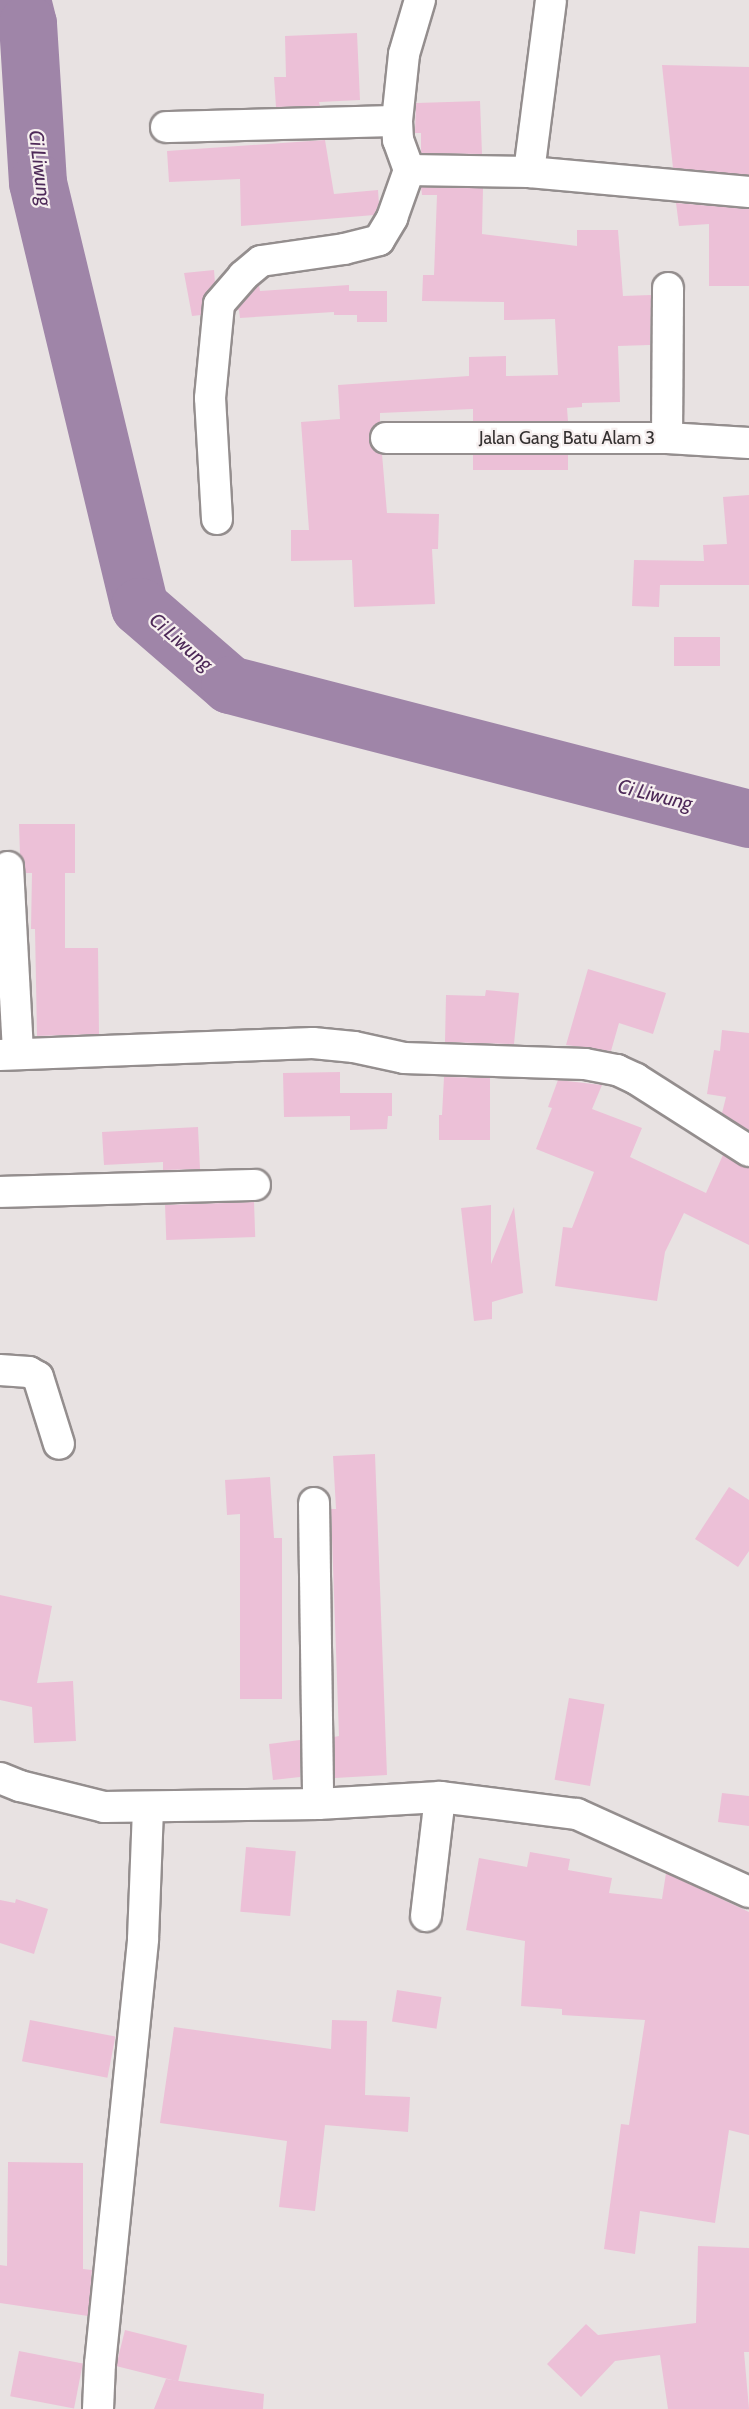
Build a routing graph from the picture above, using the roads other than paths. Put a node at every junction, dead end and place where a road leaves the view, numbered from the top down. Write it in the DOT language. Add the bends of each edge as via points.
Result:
graph roads {
  1 [pos="420,0"];
  2 [pos="550,0"];
  3 [pos="397,121"];
  4 [pos="166,127"];
  5 [pos="409,170"];
  6 [pos="529,172"];
  7 [pos="749,192"];
  8 [pos="668,288"];
  9 [pos="386,438"];
  10 [pos="667,438"];
  11 [pos="749,443"];
  12 [pos="217,519"];
  13 [pos="8,867"];
  14 [pos="9,1054"];
  15 [pos="749,1151"];
  16 [pos="255,1185"];
  17 [pos="0,1192"];
  18 [pos="0,1370"];
  19 [pos="59,1444"];
  20 [pos="314,1503"];
  21 [pos="0,1778"];
  22 [pos="440,1797"];
  23 [pos="318,1804"];
  24 [pos="148,1808"];
  25 [pos="749,1892"];
  26 [pos="426,1916"];
  27 [pos="99,2409"];
  1 -- 3 [label="street" via="404,54"];
  2 -- 6 [label="street"];
  3 -- 4 [label="street"];
  3 -- 5 [label="street" via="398,140"];
  5 -- 6 [label="street"];
  5 -- 12 [label="street" via="392,218 379,240 261,261 219,304 210,398"];
  6 -- 7 [label="street"];
  8 -- 10 [label="street"];
  9 -- 10 [label="street, Jalan Gang Batu Alam 3"];
  10 -- 11 [label="street, Jalan Gang Batu Alam 3"];
  13 -- 14 [label="street"];
  14 -- 15 [label="street" via="312,1043 404,1058 585,1064 617,1070 636,1079"];
  16 -- 17 [label="street"];
  18 -- 19 [label="street" via="29,1372 38,1377"];
  20 -- 23 [label="street"];
  21 -- 24 [label="street" via="104,1807"];
  22 -- 23 [label="street"];
  22 -- 25 [label="street" via="577,1814"];
  22 -- 26 [label="street"];
  23 -- 24 [label="street"];
  24 -- 27 [label="street" via="143,1939 100,2364"];
}
